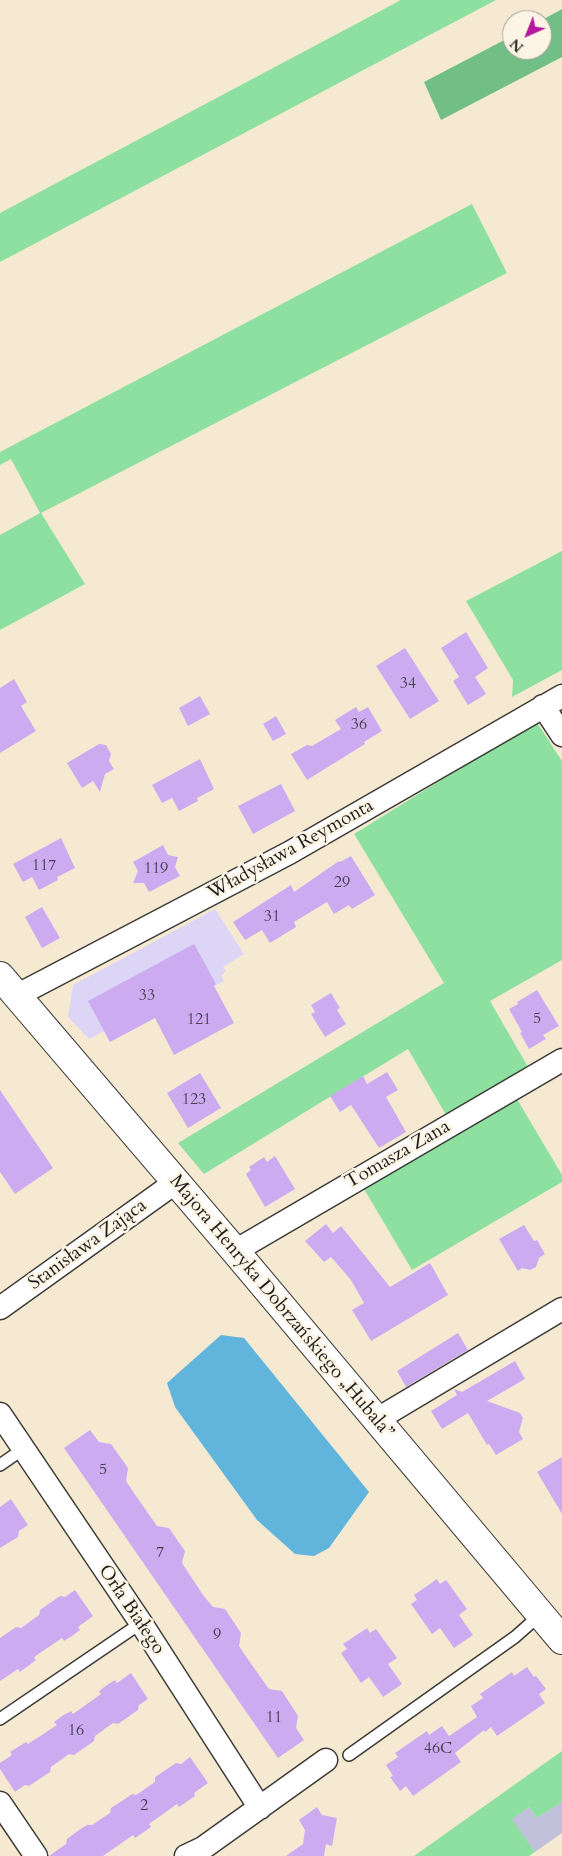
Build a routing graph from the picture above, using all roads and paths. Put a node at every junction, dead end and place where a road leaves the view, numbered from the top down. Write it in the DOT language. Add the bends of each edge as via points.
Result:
graph roads {
  1 [pos="552,701"];
  2 [pos="562,735"];
  3 [pos="8,986"];
  4 [pos="562,1060"];
  5 [pos="176,1182"];
  6 [pos="235,1251"];
  7 [pos="0,1308"];
  8 [pos="562,1309"];
  9 [pos="0,1414"];
  10 [pos="376,1420"];
  11 [pos="24,1449"];
  12 [pos="0,1465"];
  13 [pos="541,1614"];
  14 [pos="141,1623"];
  15 [pos="562,1640"];
  16 [pos="0,1719"];
  17 [pos="349,1756"];
  18 [pos="326,1760"];
  19 [pos="0,1803"];
  20 [pos="260,1808"];
  21 [pos="36,1856"];
  22 [pos="186,1856"];
  1 -- 2 [label="street"];
  1 -- 3 [label="street, Władysława Reymonta" via="289,853"];
  3 -- 5 [label="street, Majora Henryka Dobrzańskiego „Hubala”"];
  4 -- 6 [label="street, Tomasza Zana"];
  5 -- 6 [label="street, Majora Henryka Dobrzańskiego „Hubala”"];
  5 -- 7 [label="street, Stanisława Zająca"];
  6 -- 10 [label="street, Majora Henryka Dobrzańskiego „Hubala”"];
  8 -- 10 [label="street"];
  9 -- 11 [label="street, Orła Białego"];
  10 -- 13 [label="street, Majora Henryka Dobrzańskiego „Hubala”"];
  11 -- 12 [label="lane"];
  11 -- 14 [label="street, Orła Białego"];
  13 -- 15 [label="street, Majora Henryka Dobrzańskiego „Hubala”"];
  13 -- 17 [label="lane" via="515,1637"];
  14 -- 16 [label="lane"];
  14 -- 20 [label="street, Orła Białego"];
  18 -- 20 [label="street"];
  19 -- 21 [label="street"];
  20 -- 22 [label="street" via="203,1848"];
}
